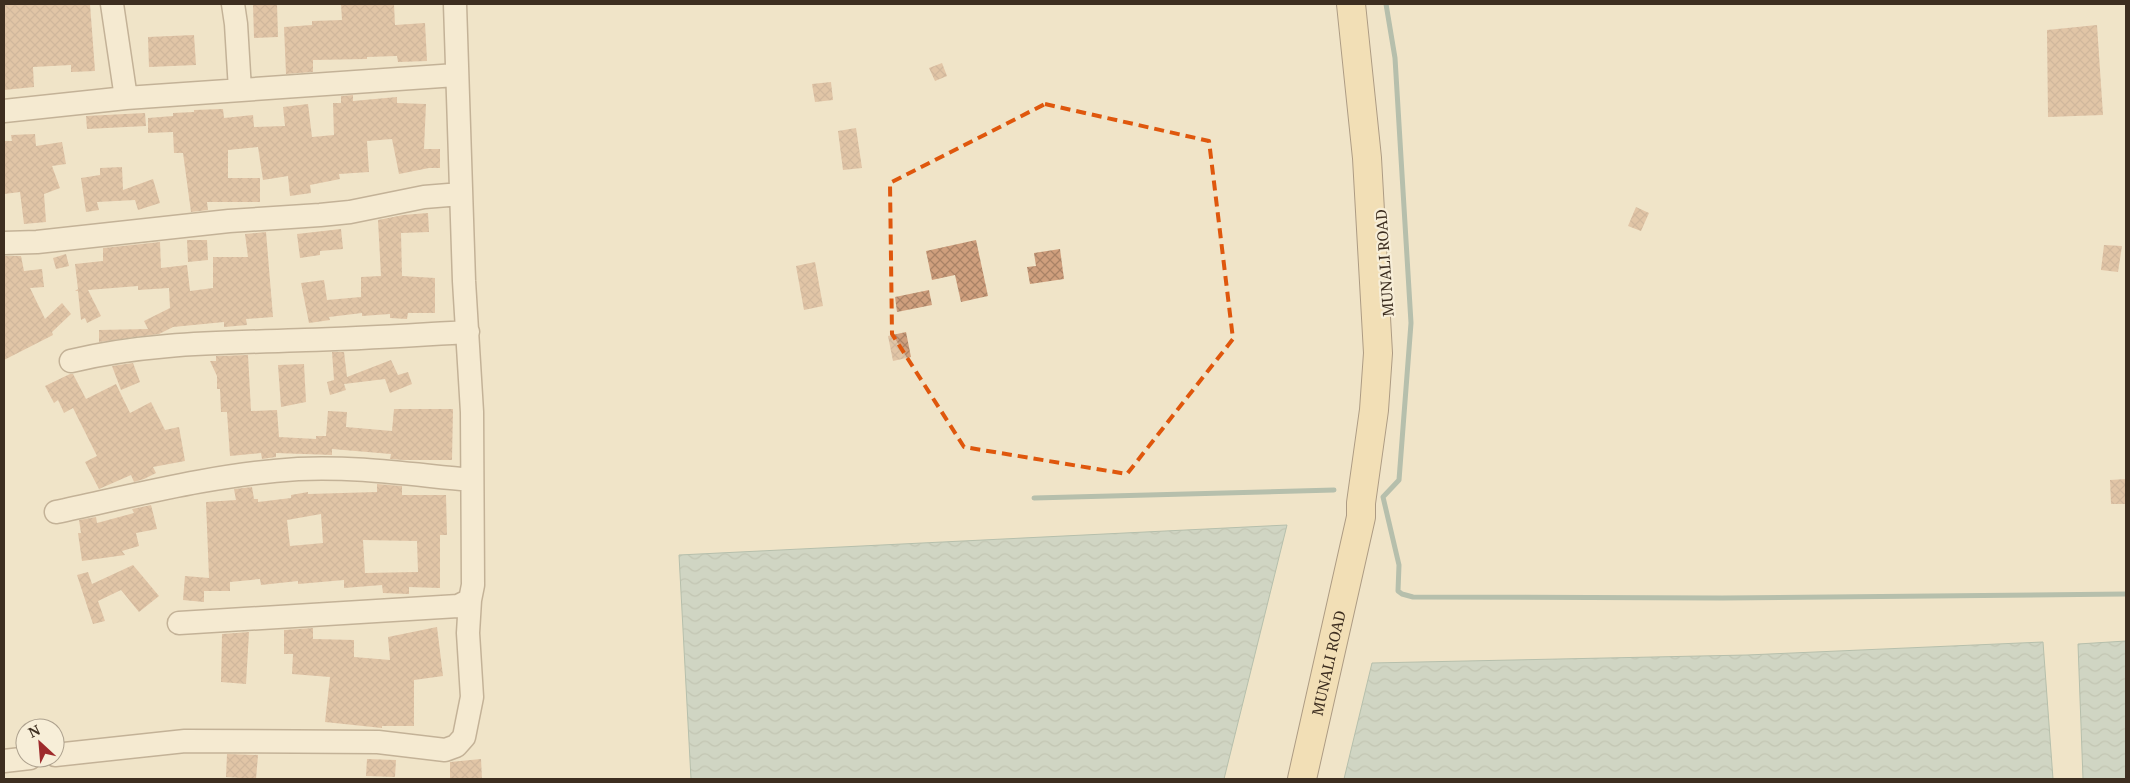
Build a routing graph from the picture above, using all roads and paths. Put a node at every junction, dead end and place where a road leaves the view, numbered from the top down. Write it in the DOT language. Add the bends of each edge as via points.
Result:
graph roads {
  1 [pos="112,4"];
  2 [pos="232,4"];
  3 [pos="455,4"];
  4 [pos="1351,4"];
  5 [pos="1367,4"];
  6 [pos="456,75"];
  7 [pos="240,90"];
  8 [pos="126,98"];
  9 [pos="4,111"];
  10 [pos="461,194"];
  11 [pos="4,243"];
  12 [pos="468,332"];
  13 [pos="71,361"];
  14 [pos="472,480"];
  15 [pos="56,512"];
  16 [pos="1361,517"];
  17 [pos="470,600"];
  18 [pos="179,623"];
  19 [pos="65,754"];
  20 [pos="1302,779"];
  1 -- 8 [label="street"];
  2 -- 7 [label="street"];
  3 -- 6 [label="street"];
  4 -- 16 [label="main road, MUNALI ROAD" via="1366,158 1378,353"];
  5 -- 16 [label="main road, MUNALI ROAD" via="1389,353 1372,504"];
  6 -- 7 [label="street"];
  6 -- 10 [label="street"];
  7 -- 8 [label="street"];
  8 -- 9 [label="street"];
  10 -- 11 [label="street" via="424,197 350,212"];
  10 -- 12 [label="street"];
  12 -- 13 [label="street" via="194,343 99,354"];
  12 -- 14 [label="street"];
  14 -- 15 [label="street" via="373,470 299,469 226,476"];
  14 -- 17 [label="street" via="473,585"];
  16 -- 20 [label="main road, MUNALI ROAD"];
  17 -- 18 [label="street" via="458,606"];
  17 -- 19 [label="street" via="468,633 472,697 464,737 456,746 445,750 378,742 194,741"];
}
